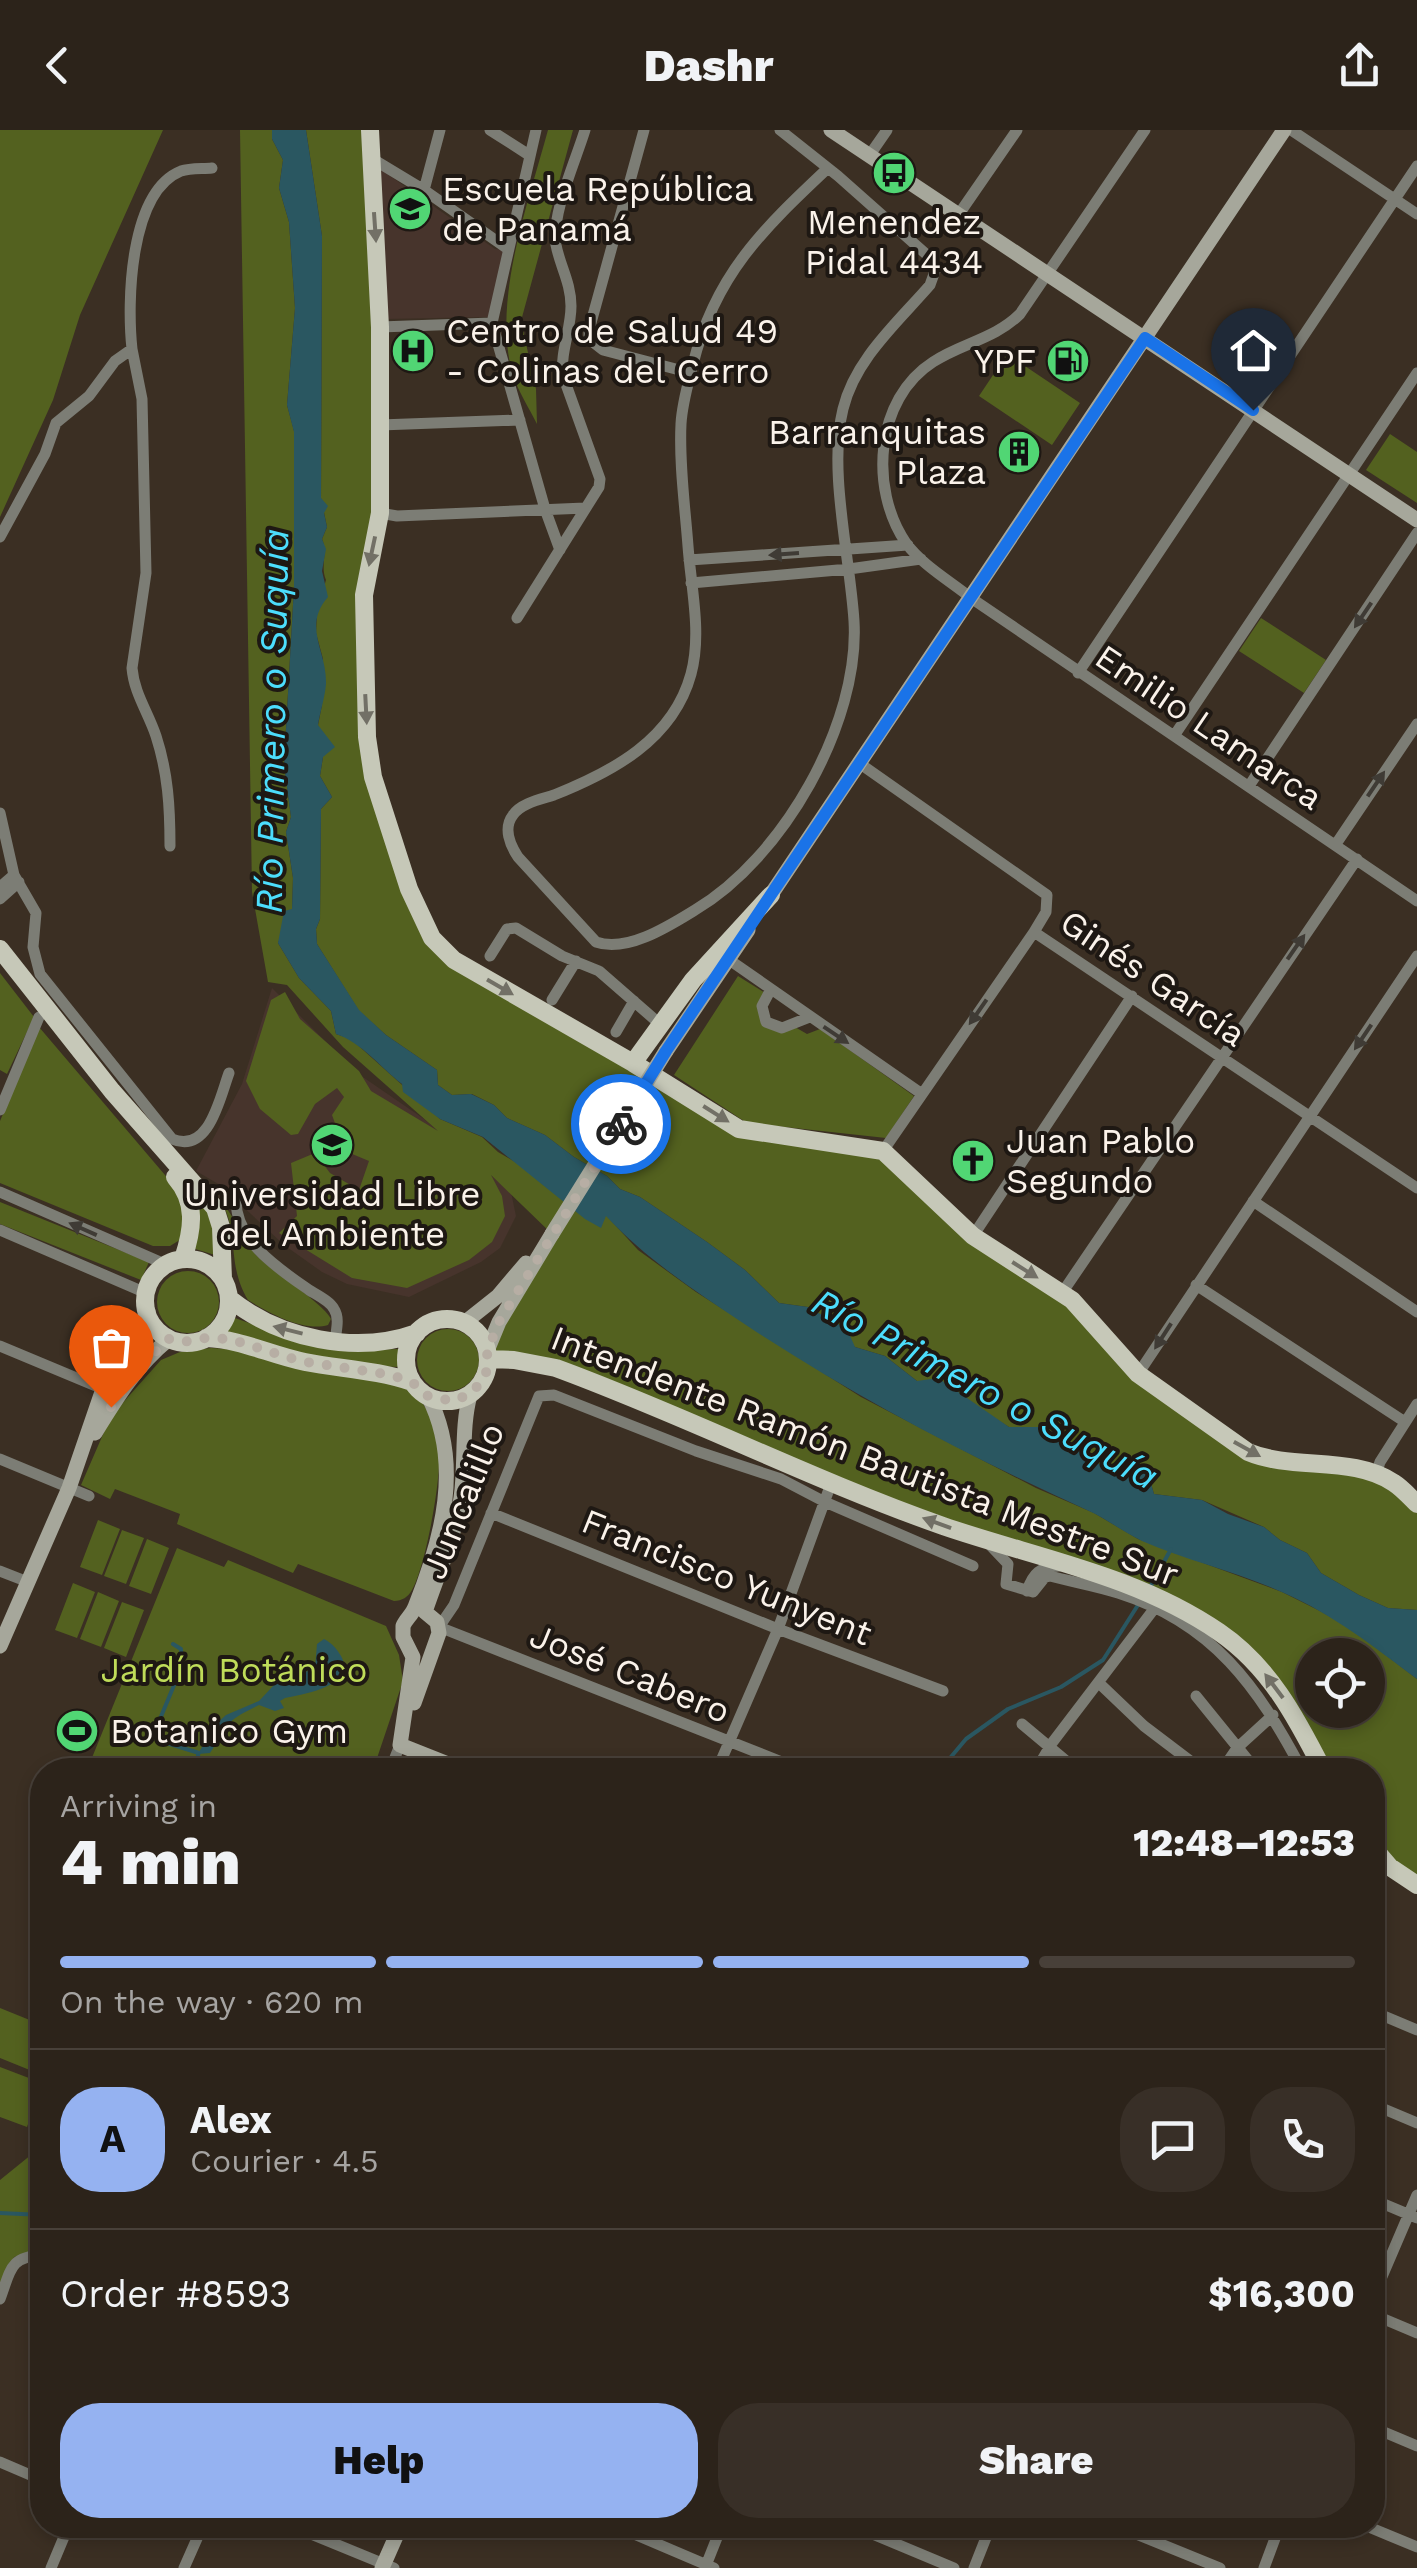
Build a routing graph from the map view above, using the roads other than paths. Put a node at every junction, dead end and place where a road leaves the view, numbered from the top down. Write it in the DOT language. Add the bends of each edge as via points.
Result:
graph roads {
  1 [pos="370,130"];
  2 [pos="440,130"];
  3 [pos="490,130"];
  4 [pos="536,130"];
  5 [pos="585,130"];
  6 [pos="644,130"];
  7 [pos="780,130"];
  8 [pos="831,130"];
  9 [pos="887,130"];
  10 [pos="1017,130"];
  11 [pos="1145,130"];
  12 [pos="1287,130"];
  13 [pos="530,155"];
  14 [pos="870,156"];
  15 [pos="371,158"];
  16 [pos="1417,166"];
  17 [pos="212,168"];
  18 [pos="828,168"];
  19 [pos="424,190"];
  20 [pos="1395,199"];
  21 [pos="959,214"];
  22 [pos="1417,214"];
  23 [pos="508,249"];
  24 [pos="1048,274"];
  25 [pos="492,323"];
  26 [pos="380,327"];
  27 [pos="1145,338"];
  28 [pos="132,350"];
  29 [pos="690,372"];
  30 [pos="1417,374"];
  31 [pos="1253,410"];
  32 [pos="520,420"];
  33 [pos="380,425"];
  34 [pos="1348,473"];
  35 [pos="585,508"];
  36 [pos="545,509"];
  37 [pos="380,512"];
  38 [pos="1417,520"];
  39 [pos="1417,534"];
  40 [pos="0,537"];
  41 [pos="908,545"];
  42 [pos="848,549"];
  43 [pos="560,550"];
  44 [pos="922,559"];
  45 [pos="689,560"];
  46 [pos="849,569"];
  47 [pos="691,583"];
  48 [pos="971,598"];
  49 [pos="516,618"];
  50 [pos="1078,673"];
  51 [pos="1417,724"];
  52 [pos="1174,736"];
  53 [pos="859,763"];
  54 [pos="1249,786"];
  55 [pos="0,812"];
  56 [pos="1336,844"];
  57 [pos="170,846"];
  58 [pos="1356,859"];
  59 [pos="17,879"];
  60 [pos="0,887"];
  61 [pos="771,895"];
  62 [pos="0,899"];
  63 [pos="1417,900"];
  64 [pos="1034,932"];
  65 [pos="0,949"];
  66 [pos="490,956"];
  67 [pos="1417,956"];
  68 [pos="728,959"];
  69 [pos="576,962"];
  70 [pos="0,964"];
  71 [pos="771,989"];
  72 [pos="1132,996"];
  73 [pos="552,1000"];
  74 [pos="634,1001"];
  75 [pos="40,1017"];
  76 [pos="810,1017"];
  77 [pos="660,1025"];
  78 [pos="616,1032"];
  79 [pos="1221,1056"];
  80 [pos="633,1063"];
  81 [pos="229,1072"];
  82 [pos="6,1079"];
  83 [pos="922,1094"];
  84 [pos="0,1110"];
  85 [pos="1308,1118"];
  86 [pos="883,1151"];
  87 [pos="1417,1188"];
  88 [pos="0,1192"];
  89 [pos="236,1200"];
  90 [pos="1253,1201"];
  91 [pos="0,1230"];
  92 [pos="552,1234"];
  93 [pos="973,1236"];
  94 [pos="175,1262"];
  95 [pos="223,1279"];
  96 [pos="1196,1285"];
  97 [pos="1062,1293"];
  98 [pos="230,1299"];
  99 [pos="147,1302"];
  100 [pos="1417,1312"];
  101 [pos="464,1323"];
  102 [pos="417,1332"];
  103 [pos="206,1338"];
  104 [pos="169,1339"];
  105 [pos="334,1341"];
  106 [pos="0,1346"];
  107 [pos="488,1355"];
  108 [pos="1138,1374"];
  109 [pos="412,1382"];
  110 [pos="103,1389"];
  111 [pos="470,1394"];
  112 [pos="428,1396"];
  113 [pos="1417,1404"];
  114 [pos="1405,1422"];
  115 [pos="82,1453"];
  116 [pos="0,1458"];
  117 [pos="1376,1474"];
  118 [pos="832,1481"];
  119 [pos="70,1488"];
  120 [pos="89,1496"];
  121 [pos="824,1502"];
  122 [pos="1417,1504"];
  123 [pos="491,1513"];
  124 [pos="982,1538"];
  125 [pos="1071,1565"];
  126 [pos="972,1566"];
  127 [pos="0,1571"];
  128 [pos="28,1582"];
  129 [pos="1125,1589"];
  130 [pos="1027,1591"];
  131 [pos="1152,1604"];
  132 [pos="419,1613"];
  133 [pos="439,1627"];
  134 [pos="778,1629"];
  135 [pos="406,1642"];
  136 [pos="433,1644"];
  137 [pos="0,1646"];
  138 [pos="1100,1684"];
  139 [pos="944,1691"];
  140 [pos="1196,1696"];
  141 [pos="1273,1714"];
  142 [pos="1022,1724"];
  143 [pos="730,1742"];
  144 [pos="400,1745"];
  145 [pos="1051,1745"];
  146 [pos="1237,1748"];
  147 [pos="395,1758"];
  148 [pos="433,1758"];
  149 [pos="723,1758"];
  150 [pos="771,1758"];
  151 [pos="1043,1758"];
  152 [pos="1065,1758"];
  153 [pos="1186,1758"];
  154 [pos="1230,1758"];
  155 [pos="1246,1758"];
  156 [pos="1296,1758"];
  157 [pos="1317,1758"];
  158 [pos="1385,1861"];
  159 [pos="1385,1864"];
  160 [pos="1390,1867"];
  161 [pos="1417,1885"];
  162 [pos="1385,2016"];
  163 [pos="1417,2030"];
  164 [pos="1385,2109"];
  165 [pos="1417,2123"];
  166 [pos="1417,2194"];
  167 [pos="1385,2205"];
  168 [pos="1413,2216"];
  169 [pos="30,2257"];
  170 [pos="1385,2273"];
  171 [pos="0,2299"];
  172 [pos="1385,2319"];
  173 [pos="1417,2332"];
  174 [pos="1385,2432"];
  175 [pos="1417,2446"];
  176 [pos="0,2462"];
  177 [pos="30,2475"];
  178 [pos="1385,2534"];
  179 [pos="65,2538"];
  180 [pos="197,2538"];
  181 [pos="319,2538"];
  182 [pos="397,2538"];
  183 [pos="642,2538"];
  184 [pos="718,2538"];
  185 [pos="882,2538"];
  186 [pos="986,2538"];
  187 [pos="1146,2538"];
  188 [pos="1275,2538"];
  189 [pos="1417,2547"];
  190 [pos="387,2567"];
  191 [pos="708,2567"];
  192 [pos="52,2568"];
  193 [pos="184,2568"];
  194 [pos="954,2568"];
  195 [pos="974,2568"];
  196 [pos="1220,2568"];
  197 [pos="1264,2568"];
  1 -- 15 [label="main road"];
  2 -- 19 [label="street"];
  3 -- 13 [label="street"];
  4 -- 13 [label="street"];
  5 -- 35 [label="street" via="556,238 571,304 563,376 600,479"];
  6 -- 29 [label="street" via="589,339 603,350"];
  7 -- 18 [label="street"];
  8 -- 14 [label="main road"];
  9 -- 14 [label="street"];
  10 -- 21 [label="street"];
  11 -- 24 [label="street"];
  12 -- 20 [label="street"];
  12 -- 27 [label="main road"];
  13 -- 23 [label="street"];
  14 -- 21 [label="main road"];
  15 -- 19 [label="street"];
  15 -- 26 [label="main road, one-way"];
  16 -- 20 [label="street"];
  17 -- 28 [label="street" via="182,170 171,178 139,225"];
  18 -- 29 [label="street" via="738,262 709,313"];
  18 -- 42 [label="street" via="926,254 935,272 860,368 845,402 838,460"];
  19 -- 23 [label="street"];
  20 -- 22 [label="street"];
  20 -- 31 [label="street"];
  21 -- 24 [label="main road"];
  23 -- 25 [label="street"];
  24 -- 27 [label="main road"];
  24 -- 41 [label="street" via="1003,330 934,360 900,394 885,439 884,474"];
  25 -- 26 [label="street"];
  25 -- 32 [label="street"];
  26 -- 33 [label="main road"];
  27 -- 31 [label="main road"];
  27 -- 48 [label="main road"];
  28 -- 40 [label="street" via="56,423"];
  28 -- 57 [label="street" via="142,399 146,573 132,668 168,780"];
  29 -- 45 [label="street" via="681,424"];
  30 -- 34 [label="street"];
  31 -- 34 [label="main road"];
  31 -- 50 [label="street"];
  32 -- 33 [label="street"];
  32 -- 36 [label="street"];
  33 -- 37 [label="main road"];
  34 -- 38 [label="main road"];
  34 -- 52 [label="street"];
  35 -- 36 [label="street"];
  35 -- 43 [label="street"];
  36 -- 37 [label="street"];
  36 -- 43 [label="street"];
  37 -- 80 [label="main road, one-way" via="364,595 370,761 426,928 454,960"];
  39 -- 54 [label="street, one-way"];
  41 -- 42 [label="street"];
  41 -- 44 [label="street, Emilio Lamarca"];
  42 -- 45 [label="street, one-way"];
  42 -- 46 [label="street"];
  43 -- 49 [label="street"];
  44 -- 46 [label="street"];
  44 -- 48 [label="street, Emilio Lamarca"];
  45 -- 47 [label="street"];
  46 -- 47 [label="street"];
  46 -- 47 [label="street" via="855,635 850,680 830,744 790,812 718,895 666,927 604,945 518,857 509,841 510,821 522,807 613,769 654,738 688,685 695,656"];
  48 -- 50 [label="street, Emilio Lamarca"];
  48 -- 53 [label="main road"];
  50 -- 52 [label="street, Emilio Lamarca"];
  56 -- 51 [label="street, one-way"];
  52 -- 54 [label="street, Emilio Lamarca"];
  53 -- 61 [label="main road"];
  53 -- 64 [label="street, Ginés García" via="1047,895"];
  54 -- 56 [label="street, Emilio Lamarca"];
  55 -- 59 [label="street"];
  56 -- 58 [label="street, Emilio Lamarca"];
  58 -- 63 [label="street, Emilio Lamarca"];
  79 -- 58 [label="street, one-way"];
  59 -- 60 [label="street"];
  59 -- 62 [label="street"];
  59 -- 81 [label="street" via="36,913 32,947 40,974 172,1139 201,1136"];
  61 -- 68 [label="main road"];
  61 -- 77 [label="main road"];
  64 -- 72 [label="street, Ginés García"];
  64 -- 83 [label="street, one-way"];
  65 -- 95 [label="main road" via="215,1208"];
  66 -- 69 [label="street" via="511,928"];
  67 -- 85 [label="street, one-way"];
  68 -- 71 [label="street"];
  68 -- 92 [label="main road, bridge"];
  69 -- 73 [label="street"];
  69 -- 74 [label="street" via="600,971"];
  70 -- 75 [label="main road"];
  71 -- 76 [label="street"];
  71 -- 76 [label="street" via="762,1006 766,1022 782,1028"];
  72 -- 79 [label="street, Ginés García"];
  72 -- 93 [label="street"];
  74 -- 77 [label="street"];
  74 -- 78 [label="street"];
  75 -- 82 [label="street"];
  75 -- 94 [label="main road" via="187,1194 191,1226"];
  76 -- 83 [label="street, one-way"];
  77 -- 80 [label="main road"];
  79 -- 85 [label="street, Ginés García"];
  79 -- 97 [label="street"];
  80 -- 86 [label="main road, one-way" via="750,1133"];
  82 -- 84 [label="street"];
  83 -- 86 [label="street"];
  85 -- 87 [label="street, Ginés García"];
  85 -- 90 [label="street"];
  86 -- 93 [label="main road"];
  94 -- 88 [label="street, one-way"];
  89 -- 105 [label="street" via="257,1247 332,1305"];
  90 -- 96 [label="street"];
  90 -- 100 [label="street"];
  91 -- 99 [label="street"];
  92 -- 101 [label="main road" via="498,1296"];
  92 -- 107 [label="main road" via="499,1322"];
  93 -- 97 [label="main road, one-way"];
  94 -- 95 [label="main road" via="209,1265"];
  94 -- 99 [label="main road" via="151,1280"];
  95 -- 98 [label="main road"];
  96 -- 108 [label="street, one-way"];
  96 -- 114 [label="street"];
  97 -- 108 [label="main road"];
  98 -- 103 [label="main road" via="221,1326"];
  105 -- 98 [label="main road, one-way" via="266,1324"];
  99 -- 104 [label="main road"];
  99 -- 110 [label="main road" via="140,1335"];
  101 -- 102 [label="main road" via="444,1320"];
  101 -- 107 [label="main road"];
  102 -- 105 [label="main road" via="377,1344"];
  102 -- 109 [label="main road" via="407,1351"];
  103 -- 104 [label="main road"];
  103 -- 109 [label="main road"];
  104 -- 115 [label="main road" via="125,1384"];
  106 -- 110 [label="street"];
  107 -- 111 [label="main road" via="484,1379"];
  107 -- 118 [label="main road, Intendente Ramón Bautista Mestre Sur" via="556,1368"];
  108 -- 117 [label="main road, one-way" via="1257,1456"];
  109 -- 112 [label="main road"];
  110 -- 115 [label="main road"];
  111 -- 112 [label="main road" via="453,1401"];
  111 -- 132 [label="main road, Juncalillo" via="460,1505"];
  112 -- 132 [label="main road, Juncalillo" via="444,1438 448,1487"];
  113 -- 114 [label="street"];
  114 -- 117 [label="street"];
  115 -- 119 [label="main road"];
  116 -- 119 [label="street"];
  117 -- 122 [label="main road"];
  118 -- 121 [label="street"];
  124 -- 118 [label="main road, Intendente Ramón Bautista Mestre Sur, one-way"];
  119 -- 120 [label="street"];
  119 -- 128 [label="main road"];
  121 -- 123 [label="street, Juncalillo" via="554,1394 538,1396"];
  121 -- 126 [label="street"];
  121 -- 134 [label="street"];
  123 -- 133 [label="street, Juncalillo"];
  123 -- 134 [label="street, Francisco Yunyent"];
  124 -- 125 [label="main road, Intendente Ramón Bautista Mestre Sur"];
  124 -- 130 [label="street" via="1008,1564 1006,1584"];
  125 -- 129 [label="main road, Intendente Ramón Bautista Mestre Sur"];
  125 -- 130 [label="street" via="1038,1571"];
  127 -- 128 [label="street"];
  128 -- 137 [label="main road"];
  129 -- 130 [label="street" via="1050,1576 1038,1590"];
  129 -- 131 [label="main road, Intendente Ramón Bautista Mestre Sur"];
  131 -- 138 [label="street"];
  131 -- 141 [label="street" via="1238,1666"];
  157 -- 131 [label="main road, Intendente Ramón Bautista Mestre Sur, one-way" via="1258,1665 1217,1630"];
  132 -- 133 [label="main road, Juncalillo" via="434,1617"];
  132 -- 135 [label="main road, Juncalillo" via="402,1626"];
  133 -- 136 [label="main road, Juncalillo"];
  133 -- 143 [label="street, José Cabero"];
  134 -- 139 [label="street, Francisco Yunyent"];
  134 -- 143 [label="street"];
  135 -- 136 [label="main road" via="420,1649"];
  135 -- 144 [label="main road, Juncalillo" via="413,1657"];
  136 -- 144 [label="main road, Juncalillo"];
  138 -- 145 [label="street"];
  138 -- 153 [label="street"];
  140 -- 146 [label="street"];
  141 -- 146 [label="street"];
  141 -- 156 [label="street"];
  142 -- 145 [label="street"];
  143 -- 149 [label="street"];
  143 -- 150 [label="street, José Cabero"];
  144 -- 147 [label="street, Juncalillo"];
  144 -- 148 [label="main road"];
  145 -- 151 [label="street"];
  145 -- 152 [label="street"];
  146 -- 154 [label="street"];
  146 -- 155 [label="street"];
  158 -- 160 [label="main road"];
  159 -- 160 [label="street"];
  160 -- 161 [label="main road"];
  162 -- 163 [label="street"];
  164 -- 165 [label="street"];
  166 -- 168 [label="street"];
  167 -- 168 [label="street"];
  168 -- 170 [label="street"];
  169 -- 171 [label="street" via="14,2262"];
  172 -- 173 [label="street"];
  174 -- 175 [label="street"];
  176 -- 177 [label="street"];
  178 -- 189 [label="street"];
  179 -- 192 [label="street"];
  180 -- 193 [label="street"];
  181 -- 190 [label="street"];
  182 -- 190 [label="main road"];
  183 -- 191 [label="street"];
  184 -- 191 [label="street"];
  185 -- 194 [label="street"];
  186 -- 195 [label="street"];
  187 -- 196 [label="street"];
  188 -- 197 [label="street"];
}
